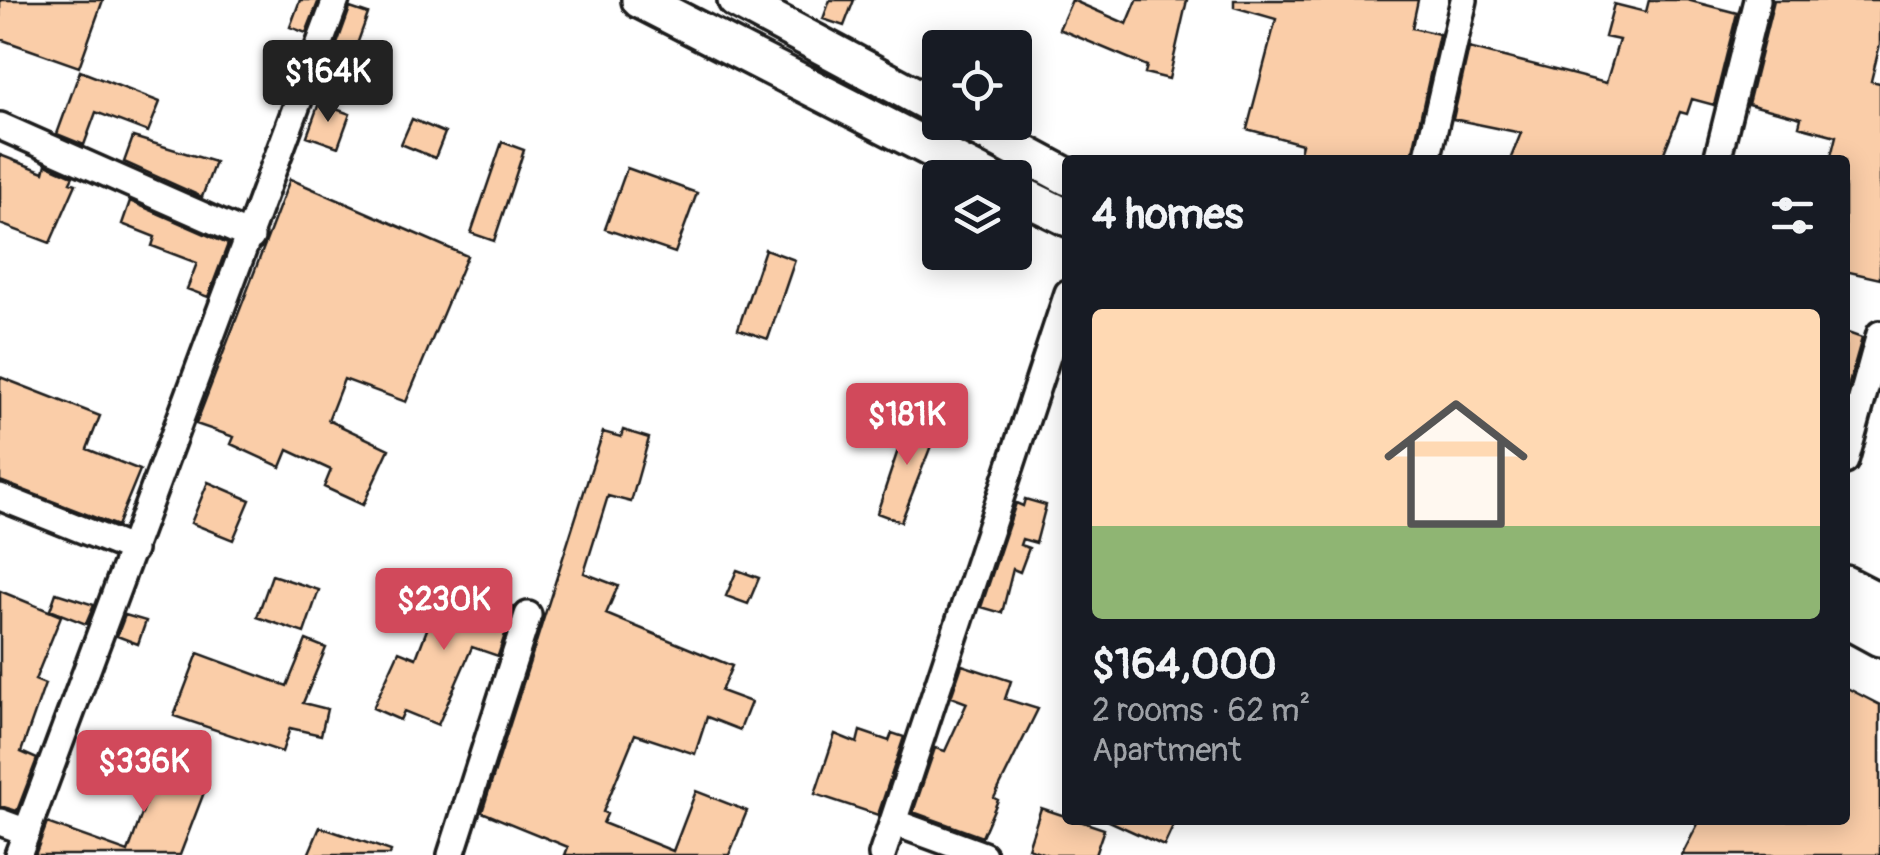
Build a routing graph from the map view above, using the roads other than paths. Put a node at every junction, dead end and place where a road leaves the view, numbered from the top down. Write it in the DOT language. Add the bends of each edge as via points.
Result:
graph roads {
  1 [pos="336,0"];
  2 [pos="640,0"];
  3 [pos="736,0"];
  4 [pos="1464,0"];
  5 [pos="1757,0"];
  6 [pos="922,99"];
  7 [pos="0,126"];
  8 [pos="999,140"];
  9 [pos="1428,155"];
  10 [pos="1718,155"];
  11 [pos="953,160"];
  12 [pos="1062,174"];
  13 [pos="1032,200"];
  14 [pos="1062,215"];
  15 [pos="251,237"];
  16 [pos="1062,311"];
  17 [pos="1880,334"];
  18 [pos="1850,442"];
  19 [pos="0,497"];
  20 [pos="133,550"];
  21 [pos="1850,587"];
  22 [pos="1880,602"];
  23 [pos="528,615"];
  24 [pos="1850,623"];
  25 [pos="1880,638"];
  26 [pos="0,822"];
  27 [pos="893,822"];
  28 [pos="22,844"];
  29 [pos="451,855"];
  30 [pos="882,855"];
  31 [pos="983,855"];
  1 -- 15 [label="street"];
  2 -- 11 [label="main road"];
  3 -- 6 [label="main road"];
  4 -- 9 [label="street"];
  5 -- 10 [label="street"];
  7 -- 15 [label="street"];
  8 -- 12 [label="main road"];
  13 -- 14 [label="main road"];
  15 -- 20 [label="street"];
  16 -- 27 [label="street"];
  17 -- 18 [label="street"];
  19 -- 20 [label="street"];
  20 -- 28 [label="street"];
  21 -- 22 [label="main road"];
  23 -- 29 [label="street"];
  24 -- 25 [label="main road"];
  26 -- 28 [label="street"];
  27 -- 30 [label="street"];
  27 -- 31 [label="street"];
}
